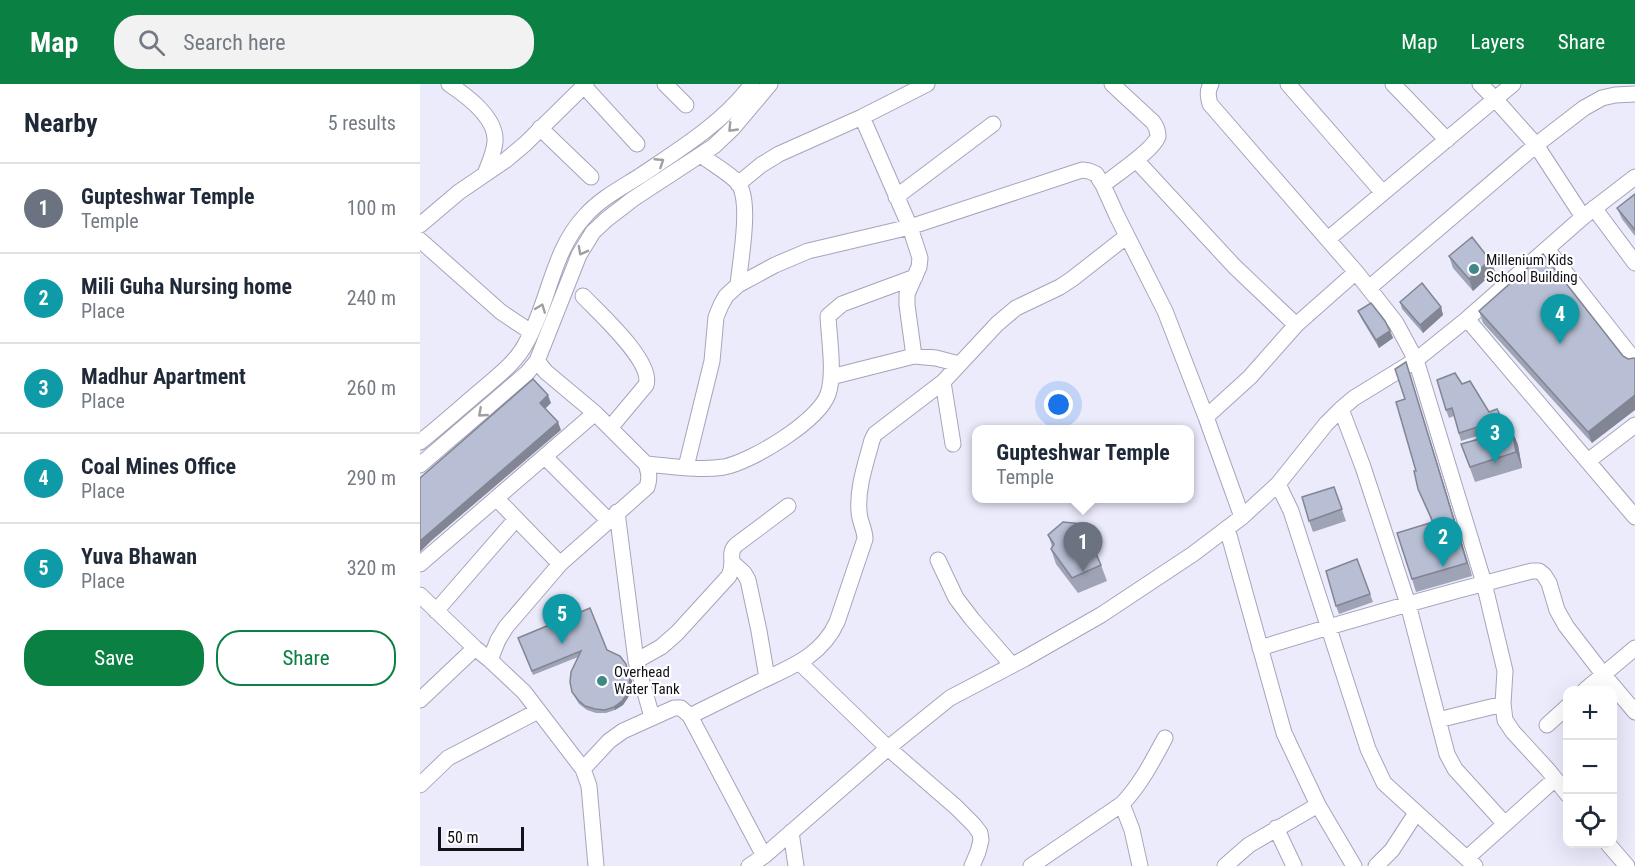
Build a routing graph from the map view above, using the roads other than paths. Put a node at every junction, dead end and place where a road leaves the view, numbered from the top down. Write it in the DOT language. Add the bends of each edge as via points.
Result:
graph roads {
  1 [pos="450,84"];
  2 [pos="665,84"];
  3 [pos="752,84"];
  4 [pos="770,84"];
  5 [pos="927,84"];
  6 [pos="1112,84"];
  7 [pos="1211,84"];
  8 [pos="1288,84"];
  9 [pos="1393,84"];
  10 [pos="1480,84"];
  11 [pos="1513,84"];
  12 [pos="585,85"];
  13 [pos="1635,94"];
  14 [pos="1495,99"];
  15 [pos="686,105"];
  16 [pos="862,117"];
  17 [pos="993,124"];
  18 [pos="540,128"];
  19 [pos="1447,140"];
  20 [pos="637,144"];
  21 [pos="1536,145"];
  22 [pos="700,155"];
  23 [pos="1136,160"];
  24 [pos="485,174"];
  25 [pos="591,177"];
  26 [pos="1635,177"];
  27 [pos="738,184"];
  28 [pos="1103,185"];
  29 [pos="1383,193"];
  30 [pos="896,196"];
  31 [pos="1589,213"];
  32 [pos="910,227"];
  33 [pos="420,228"];
  34 [pos="1126,236"];
  35 [pos="1328,239"];
  36 [pos="1547,249"];
  37 [pos="1635,263"];
  38 [pos="1356,272"];
  39 [pos="915,277"];
  40 [pos="738,285"];
  41 [pos="1369,288"];
  42 [pos="583,296"];
  43 [pos="1467,319"];
  44 [pos="1296,325"];
  45 [pos="531,332"];
  46 [pos="914,356"];
  47 [pos="1416,360"];
  48 [pos="537,361"];
  49 [pos="1635,361"];
  50 [pos="959,364"];
  51 [pos="831,377"];
  52 [pos="943,382"];
  53 [pos="1341,409"];
  54 [pos="595,413"];
  55 [pos="1206,417"];
  56 [pos="1635,425"];
  57 [pos="610,428"];
  58 [pos="420,442"];
  59 [pos="953,444"];
  60 [pos="545,457"];
  61 [pos="1588,461"];
  62 [pos="646,464"];
  63 [pos="420,465"];
  64 [pos="686,467"];
  65 [pos="1278,484"];
  66 [pos="496,498"];
  67 [pos="788,506"];
  68 [pos="613,516"];
  69 [pos="1242,517"];
  70 [pos="1635,517"];
  71 [pos="516,519"];
  72 [pos="1227,528"];
  73 [pos="938,560"];
  74 [pos="733,563"];
  75 [pos="420,564"];
  76 [pos="560,564"];
  77 [pos="1484,583"];
  78 [pos="420,595"];
  79 [pos="1408,604"];
  80 [pos="436,611"];
  81 [pos="1328,627"];
  82 [pos="475,648"];
  83 [pos="1260,648"];
  84 [pos="1635,648"];
  85 [pos="490,660"];
  86 [pos="636,661"];
  87 [pos="800,663"];
  88 [pos="1012,665"];
  89 [pos="1603,674"];
  90 [pos="766,678"];
  91 [pos="1590,686"];
  92 [pos="422,692"];
  93 [pos="1503,704"];
  94 [pos="1563,710"];
  95 [pos="538,711"];
  96 [pos="1635,712"];
  97 [pos="690,716"];
  98 [pos="652,717"];
  99 [pos="1438,720"];
  100 [pos="1546,724"];
  101 [pos="1165,738"];
  102 [pos="888,748"];
  103 [pos="583,769"];
  104 [pos="1554,780"];
  105 [pos="420,784"];
  106 [pos="1567,794"];
  107 [pos="1122,804"];
  108 [pos="1318,805"];
  109 [pos="1416,813"];
  110 [pos="1505,824"];
  111 [pos="1276,828"];
  112 [pos="791,832"];
  113 [pos="1612,848"];
  114 [pos="764,855"];
  115 [pos="1471,862"];
  116 [pos="597,866"];
  117 [pos="749,866"];
  118 [pos="796,866"];
  119 [pos="972,866"];
  120 [pos="1031,866"];
  121 [pos="1140,866"];
  122 [pos="1225,866"];
  123 [pos="1294,866"];
  124 [pos="1354,866"];
  125 [pos="1376,866"];
  126 [pos="1627,866"];
  1 -- 24 [label="street" via="479,108 492,125 496,139"];
  2 -- 15 [label="street"];
  45 -- 3 [label="street, one-way" via="558,259 584,216 716,123"];
  4 -- 22 [label="street, one-way" via="733,128"];
  5 -- 16 [label="street"];
  6 -- 23 [label="street" via="1157,128 1155,141"];
  7 -- 35 [label="street" via="1210,104"];
  8 -- 29 [label="street"];
  9 -- 19 [label="street"];
  10 -- 14 [label="street"];
  11 -- 14 [label="street"];
  12 -- 18 [label="street"];
  12 -- 20 [label="street"];
  13 -- 21 [label="street" via="1602,98"];
  14 -- 19 [label="street"];
  14 -- 21 [label="street"];
  16 -- 27 [label="street" via="779,154"];
  16 -- 30 [label="street"];
  17 -- 30 [label="street"];
  18 -- 24 [label="street"];
  18 -- 25 [label="street"];
  19 -- 29 [label="street"];
  21 -- 31 [label="street"];
  21 -- 41 [label="street"];
  22 -- 27 [label="street"];
  22 -- 48 [label="street, one-way" via="633,199 593,232 579,255"];
  23 -- 28 [label="street"];
  23 -- 44 [label="street" via="1234,266"];
  24 -- 33 [label="street"];
  26 -- 31 [label="street"];
  27 -- 40 [label="street" via="745,216"];
  28 -- 32 [label="street" via="1096,174 1082,170"];
  28 -- 34 [label="street"];
  29 -- 35 [label="street"];
  30 -- 32 [label="street"];
  31 -- 36 [label="street"];
  31 -- 37 [label="street"];
  32 -- 39 [label="street" via="920,258"];
  32 -- 40 [label="street" via="808,251"];
  33 -- 45 [label="street" via="501,312"];
  34 -- 50 [label="street" via="1060,287 1016,308"];
  34 -- 55 [label="street" via="1165,311"];
  35 -- 38 [label="street"];
  36 -- 43 [label="street"];
  36 -- 49 [label="street"];
  38 -- 41 [label="street"];
  38 -- 44 [label="street"];
  39 -- 46 [label="street" via="907,294"];
  39 -- 51 [label="street" via="842,304 828,316"];
  40 -- 64 [label="street" via="726,296 716,317 712,361"];
  41 -- 47 [label="street" via="1396,323"];
  42 -- 57 [label="street" via="636,353 647,375 645,385"];
  43 -- 47 [label="street"];
  43 -- 61 [label="street"];
  44 -- 55 [label="street" via="1250,377"];
  45 -- 58 [label="street" via="517,357"];
  46 -- 50 [label="street"];
  46 -- 51 [label="street"];
  47 -- 53 [label="street"];
  47 -- 77 [label="street"];
  48 -- 54 [label="street"];
  48 -- 63 [label="street, one-way"];
  50 -- 52 [label="street"];
  51 -- 64 [label="street" via="828,394 817,411 760,452 724,467"];
  52 -- 59 [label="street"];
  52 -- 87 [label="street" via="881,428 872,440 858,499 865,539 832,633"];
  53 -- 65 [label="street"];
  53 -- 79 [label="street"];
  54 -- 57 [label="street"];
  54 -- 60 [label="street"];
  55 -- 69 [label="street"];
  56 -- 61 [label="street"];
  57 -- 62 [label="street"];
  60 -- 66 [label="street"];
  60 -- 68 [label="street"];
  61 -- 70 [label="street"];
  62 -- 64 [label="street"];
  62 -- 68 [label="street" via="650,480 647,487"];
  65 -- 69 [label="street"];
  65 -- 81 [label="street" via="1291,511"];
  66 -- 71 [label="street"];
  66 -- 75 [label="street"];
  67 -- 74 [label="street" via="732,548"];
  68 -- 76 [label="street"];
  68 -- 86 [label="street"];
  69 -- 72 [label="street"];
  71 -- 76 [label="street"];
  71 -- 80 [label="street"];
  72 -- 83 [label="street"];
  72 -- 88 [label="street" via="1101,615"];
  73 -- 88 [label="street" via="956,598"];
  74 -- 86 [label="street" via="729,576 677,633"];
  74 -- 90 [label="street" via="748,580"];
  76 -- 85 [label="street" via="506,627"];
  77 -- 79 [label="street"];
  77 -- 89 [label="street" via="1539,571 1549,583 1561,618"];
  77 -- 93 [label="street" via="1504,670"];
  78 -- 80 [label="street"];
  79 -- 81 [label="street"];
  79 -- 99 [label="street"];
  80 -- 82 [label="street"];
  81 -- 83 [label="street"];
  81 -- 109 [label="street" via="1383,783"];
  82 -- 85 [label="street"];
  82 -- 92 [label="street"];
  83 -- 108 [label="street" via="1284,733"];
  84 -- 89 [label="street"];
  85 -- 95 [label="street"];
  86 -- 98 [label="street"];
  87 -- 90 [label="street"];
  87 -- 102 [label="street"];
  88 -- 102 [label="street" via="950,698"];
  89 -- 91 [label="street"];
  89 -- 96 [label="street"];
  90 -- 97 [label="street"];
  93 -- 99 [label="street"];
  93 -- 104 [label="street" via="1505,720 1513,732"];
  94 -- 100 [label="street"];
  95 -- 103 [label="street"];
  95 -- 105 [label="street" via="448,758"];
  97 -- 98 [label="street" via="681,708 674,708"];
  97 -- 114 [label="street"];
  98 -- 103 [label="street" via="609,741"];
  99 -- 110 [label="street" via="1455,769"];
  101 -- 107 [label="street" via="1142,780"];
  102 -- 112 [label="street"];
  102 -- 119 [label="street" via="980,833"];
  103 -- 116 [label="street" via="589,786"];
  104 -- 106 [label="street"];
  104 -- 110 [label="street"];
  107 -- 120 [label="street"];
  107 -- 121 [label="street"];
  108 -- 111 [label="street"];
  108 -- 124 [label="street"];
  109 -- 115 [label="street"];
  109 -- 125 [label="street" via="1392,850"];
  110 -- 115 [label="street"];
  111 -- 122 [label="street"];
  111 -- 123 [label="street"];
  112 -- 114 [label="street"];
  112 -- 118 [label="street"];
  113 -- 126 [label="street"];
  114 -- 117 [label="street"];
}
